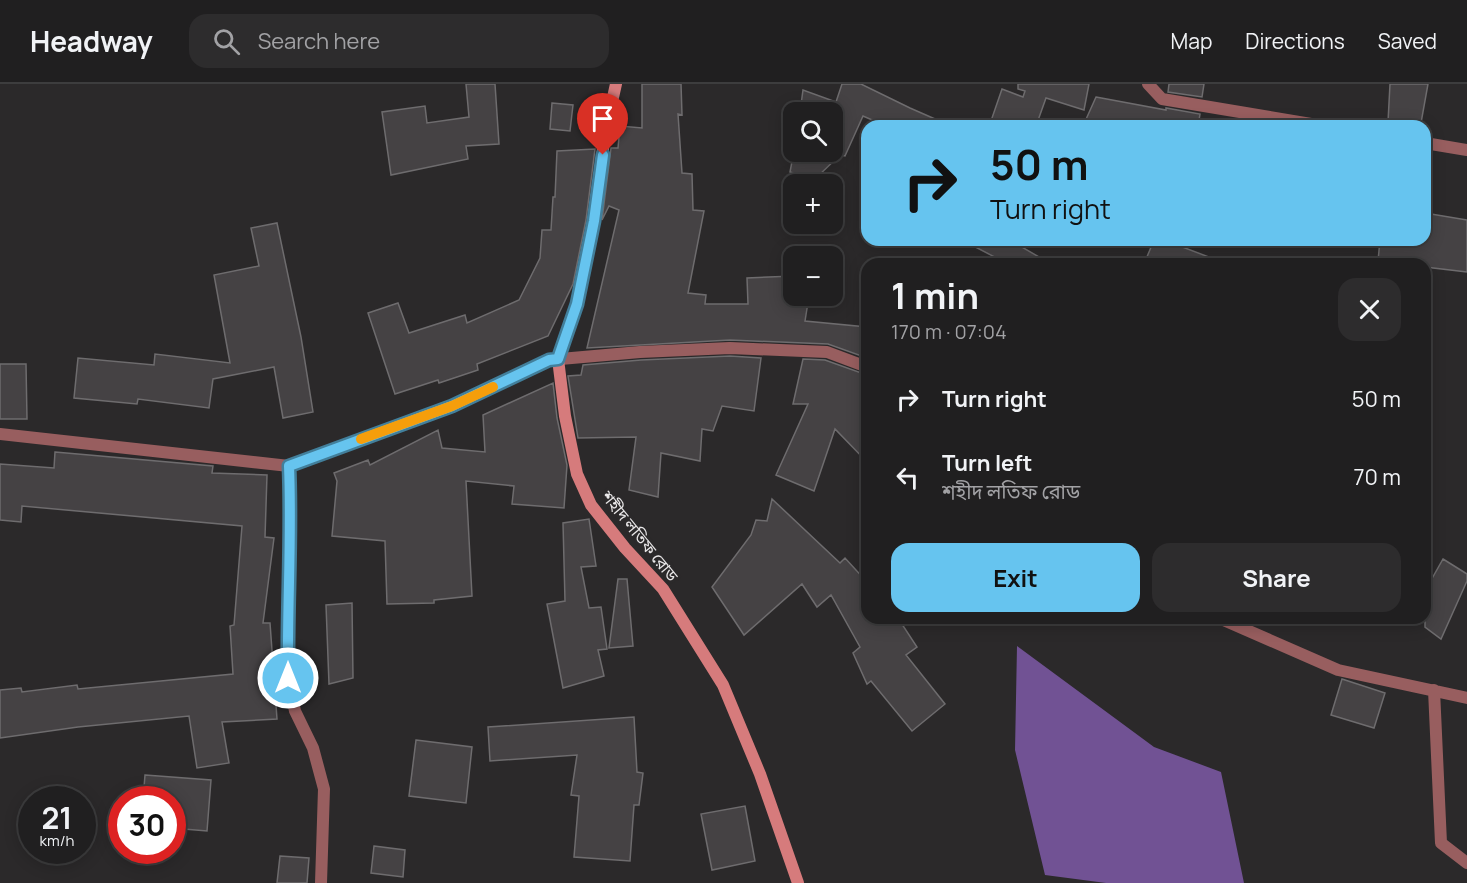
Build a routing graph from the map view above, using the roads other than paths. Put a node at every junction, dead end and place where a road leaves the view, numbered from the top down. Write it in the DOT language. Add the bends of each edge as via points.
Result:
graph roads {
  1 [pos="616,84"];
  2 [pos="1148,84"];
  3 [pos="1287,120"];
  4 [pos="1431,144"];
  5 [pos="1467,150"];
  6 [pos="558,359"];
  7 [pos="861,366"];
  8 [pos="0,434"];
  9 [pos="289,466"];
  10 [pos="1233,624"];
  11 [pos="1434,690"];
  12 [pos="1467,698"];
  13 [pos="1467,862"];
  14 [pos="321,883"];
  15 [pos="798,883"];
  1 -- 6 [label="street, শহীদ লতিফ রোড" via="588,252 577,304"];
  2 -- 3 [label="street" via="1162,99"];
  4 -- 5 [label="street"];
  6 -- 7 [label="street" via="741,348 827,352"];
  6 -- 9 [label="street" via="452,406"];
  6 -- 15 [label="street, শহীদ লতিফ রোড" via="577,474 591,505 663,589 723,685 760,774"];
  8 -- 9 [label="street"];
  9 -- 14 [label="street" via="288,678 295,711 313,748 324,789"];
  10 -- 11 [label="street" via="1338,670"];
  11 -- 12 [label="street"];
  11 -- 13 [label="street" via="1441,843"];
}
